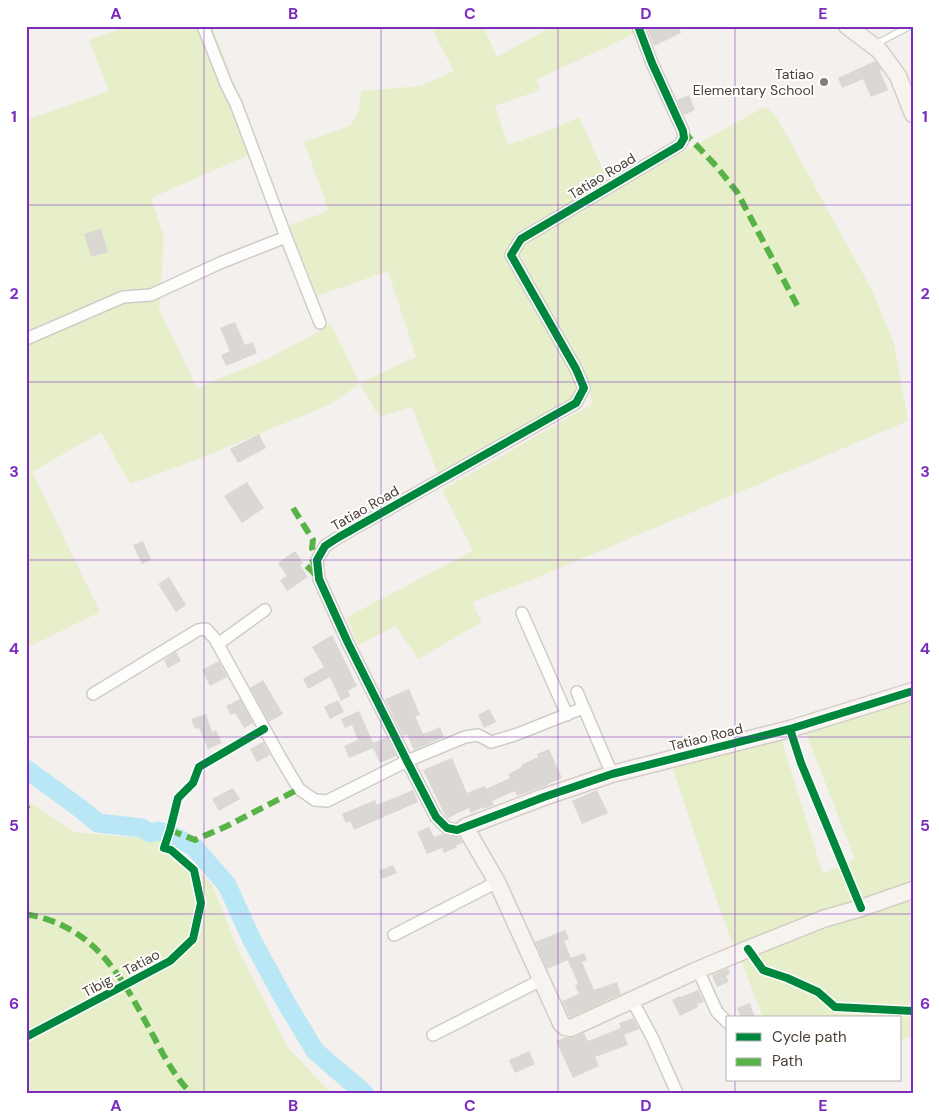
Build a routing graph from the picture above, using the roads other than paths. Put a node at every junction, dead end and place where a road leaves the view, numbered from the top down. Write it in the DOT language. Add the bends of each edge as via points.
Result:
graph roads {
  1 [pos="203,26"];
  2 [pos="638,26"];
  3 [pos="847,26"];
  4 [pos="910,26"];
  5 [pos="873,46"];
  6 [pos="913,114"];
  7 [pos="286,237"];
  8 [pos="320,323"];
  9 [pos="26,340"];
  10 [pos="265,610"];
  11 [pos="522,613"];
  12 [pos="218,644"];
  13 [pos="913,691"];
  14 [pos="576,692"];
  15 [pos="93,694"];
  16 [pos="583,708"];
  17 [pos="567,715"];
  18 [pos="406,761"];
  19 [pos="612,774"];
  20 [pos="465,827"];
  21 [pos="497,882"];
  22 [pos="913,890"];
  23 [pos="394,935"];
  24 [pos="698,970"];
  25 [pos="541,980"];
  26 [pos="632,1000"];
  27 [pos="726,1021"];
  28 [pos="433,1035"];
  29 [pos="677,1093"];
  1 -- 7 [label="street"];
  2 -- 18 [label="street, Tatiao Road" via="684,131 684,138 680,145 521,239 511,255 584,388 576,403 339,537 325,546 317,560 319,579"];
  3 -- 5 [label="street"];
  4 -- 5 [label="lane"];
  5 -- 6 [label="street" via="898,76"];
  7 -- 8 [label="street"];
  7 -- 9 [label="street" via="151,295 123,297"];
  10 -- 12 [label="street"];
  11 -- 17 [label="street"];
  12 -- 15 [label="street" via="206,629 198,630"];
  12 -- 18 [label="street" via="280,757 300,789 315,800 327,801"];
  13 -- 19 [label="street, Tatiao Road" via="790,729"];
  14 -- 16 [label="street"];
  16 -- 17 [label="street"];
  16 -- 19 [label="street"];
  17 -- 18 [label="street" via="491,742 478,734 465,737"];
  18 -- 20 [label="street, Tatiao Road" via="436,817 447,828 457,830"];
  19 -- 20 [label="street, Tatiao Road"];
  20 -- 21 [label="street"];
  21 -- 23 [label="street"];
  21 -- 25 [label="street"];
  22 -- 24 [label="street" via="823,919"];
  24 -- 26 [label="street"];
  24 -- 27 [label="street" via="717,1012"];
  25 -- 26 [label="street" via="565,1027 571,1028"];
  25 -- 28 [label="street"];
  26 -- 29 [label="street"];
}
